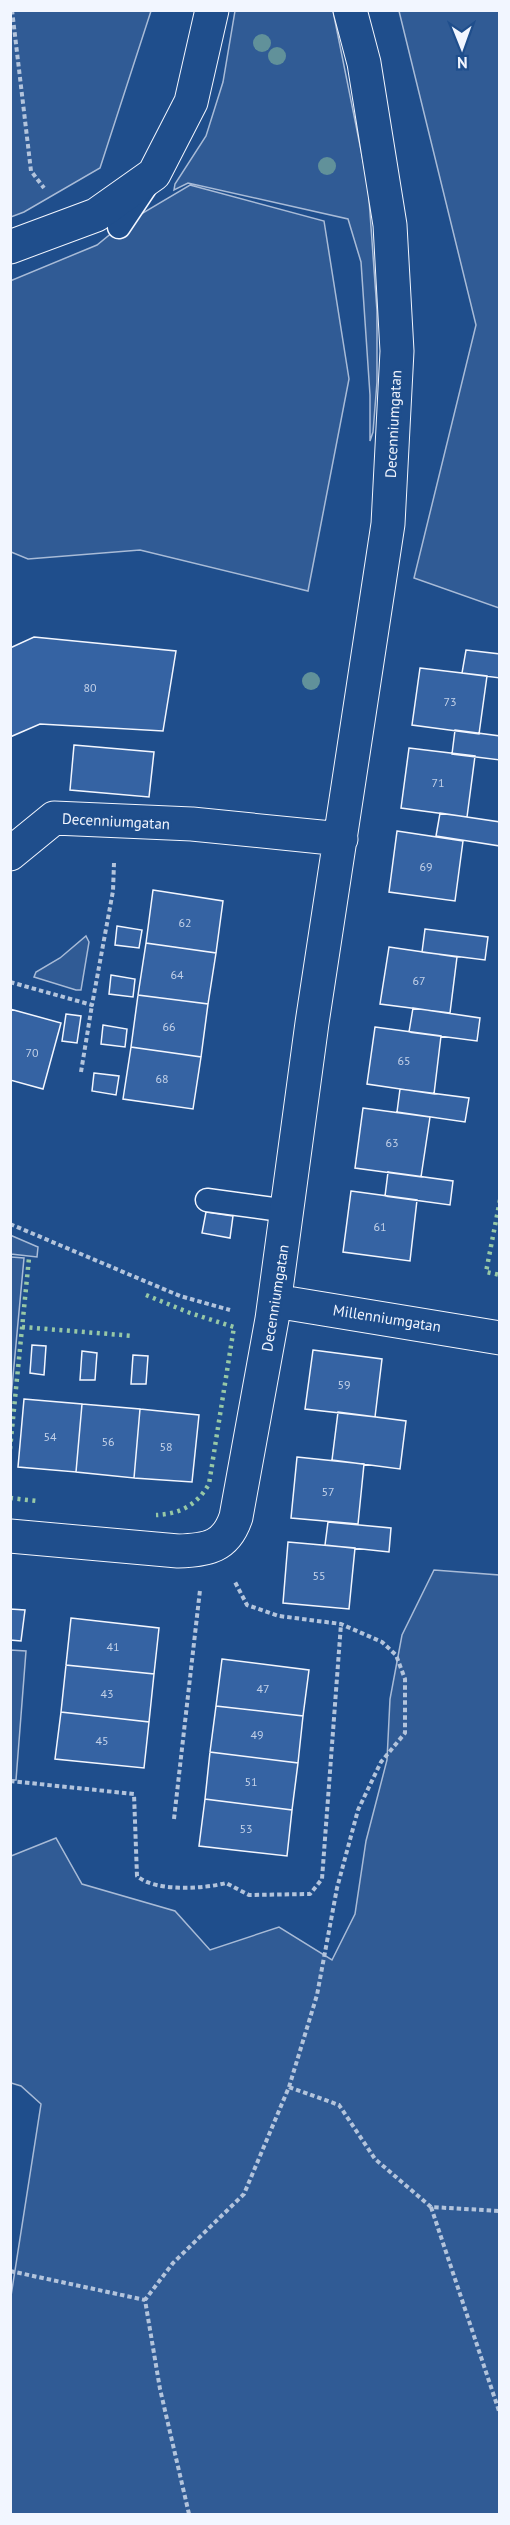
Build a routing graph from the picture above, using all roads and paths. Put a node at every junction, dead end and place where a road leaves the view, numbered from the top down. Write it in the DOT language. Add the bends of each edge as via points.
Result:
graph roads {
  1 [pos="12,10"];
  2 [pos="212,10"];
  3 [pos="350,10"];
  4 [pos="154,174"];
  5 [pos="71,225"];
  6 [pos="119,227"];
  7 [pos="10,247"];
  8 [pos="118,821"];
  9 [pos="341,839"];
  10 [pos="10,854"];
  11 [pos="10,982"];
  12 [pos="92,1005"];
  13 [pos="81,1072"];
  14 [pos="207,1200"];
  15 [pos="288,1211"];
  16 [pos="10,1224"];
  17 [pos="274,1310"];
  18 [pos="500,1338"];
  19 [pos="10,1536"];
  20 [pos="206,1547"];
  21 [pos="341,1624"];
  22 [pos="10,1781"];
  23 [pos="174,1819"];
  24 [pos="289,2087"];
  25 [pos="431,2207"];
  26 [pos="500,2211"];
  27 [pos="10,2271"];
  28 [pos="145,2300"];
  29 [pos="500,2414"];
  30 [pos="189,2514"];
  1 -- 5 [label="path" via="31,171"];
  2 -- 4 [label="street" via="191,102"];
  3 -- 9 [label="street, Decenniumgatan" via="364,63 390,225 397,351 388,524"];
  4 -- 5 [label="street" via="96,215"];
  4 -- 6 [label="lane"];
  5 -- 7 [label="street"];
  8 -- 9 [label="street, Decenniumgatan"];
  8 -- 10 [label="street, Decenniumgatan" via="54,818"];
  8 -- 12 [label="path" via="113,891"];
  9 -- 15 [label="street, Decenniumgatan"];
  11 -- 12 [label="path"];
  12 -- 13 [label="path"];
  14 -- 15 [label="lane"];
  15 -- 17 [label="street, Decenniumgatan"];
  16 -- 17 [label="path" via="180,1296"];
  17 -- 18 [label="street, Millenniumgatan"];
  17 -- 20 [label="street, Decenniumgatan" via="236,1517 223,1541"];
  19 -- 20 [label="street" via="178,1551"];
  20 -- 21 [label="path" via="247,1605 279,1616"];
  20 -- 23 [label="path"];
  21 -- 22 [label="path" via="322,1880 310,1894 249,1895 226,1883 206,1888 146,1884 137,1876 134,1794"];
  21 -- 24 [label="path" via="382,1642 396,1655 405,1679 405,1733 381,1762 358,1810 337,1888 316,1995"];
  24 -- 25 [label="path" via="339,2104 375,2159"];
  24 -- 28 [label="path" via="244,2194 173,2263"];
  25 -- 26 [label="path"];
  25 -- 29 [label="path"];
  27 -- 28 [label="path"];
  28 -- 30 [label="path" via="160,2389"];
}
